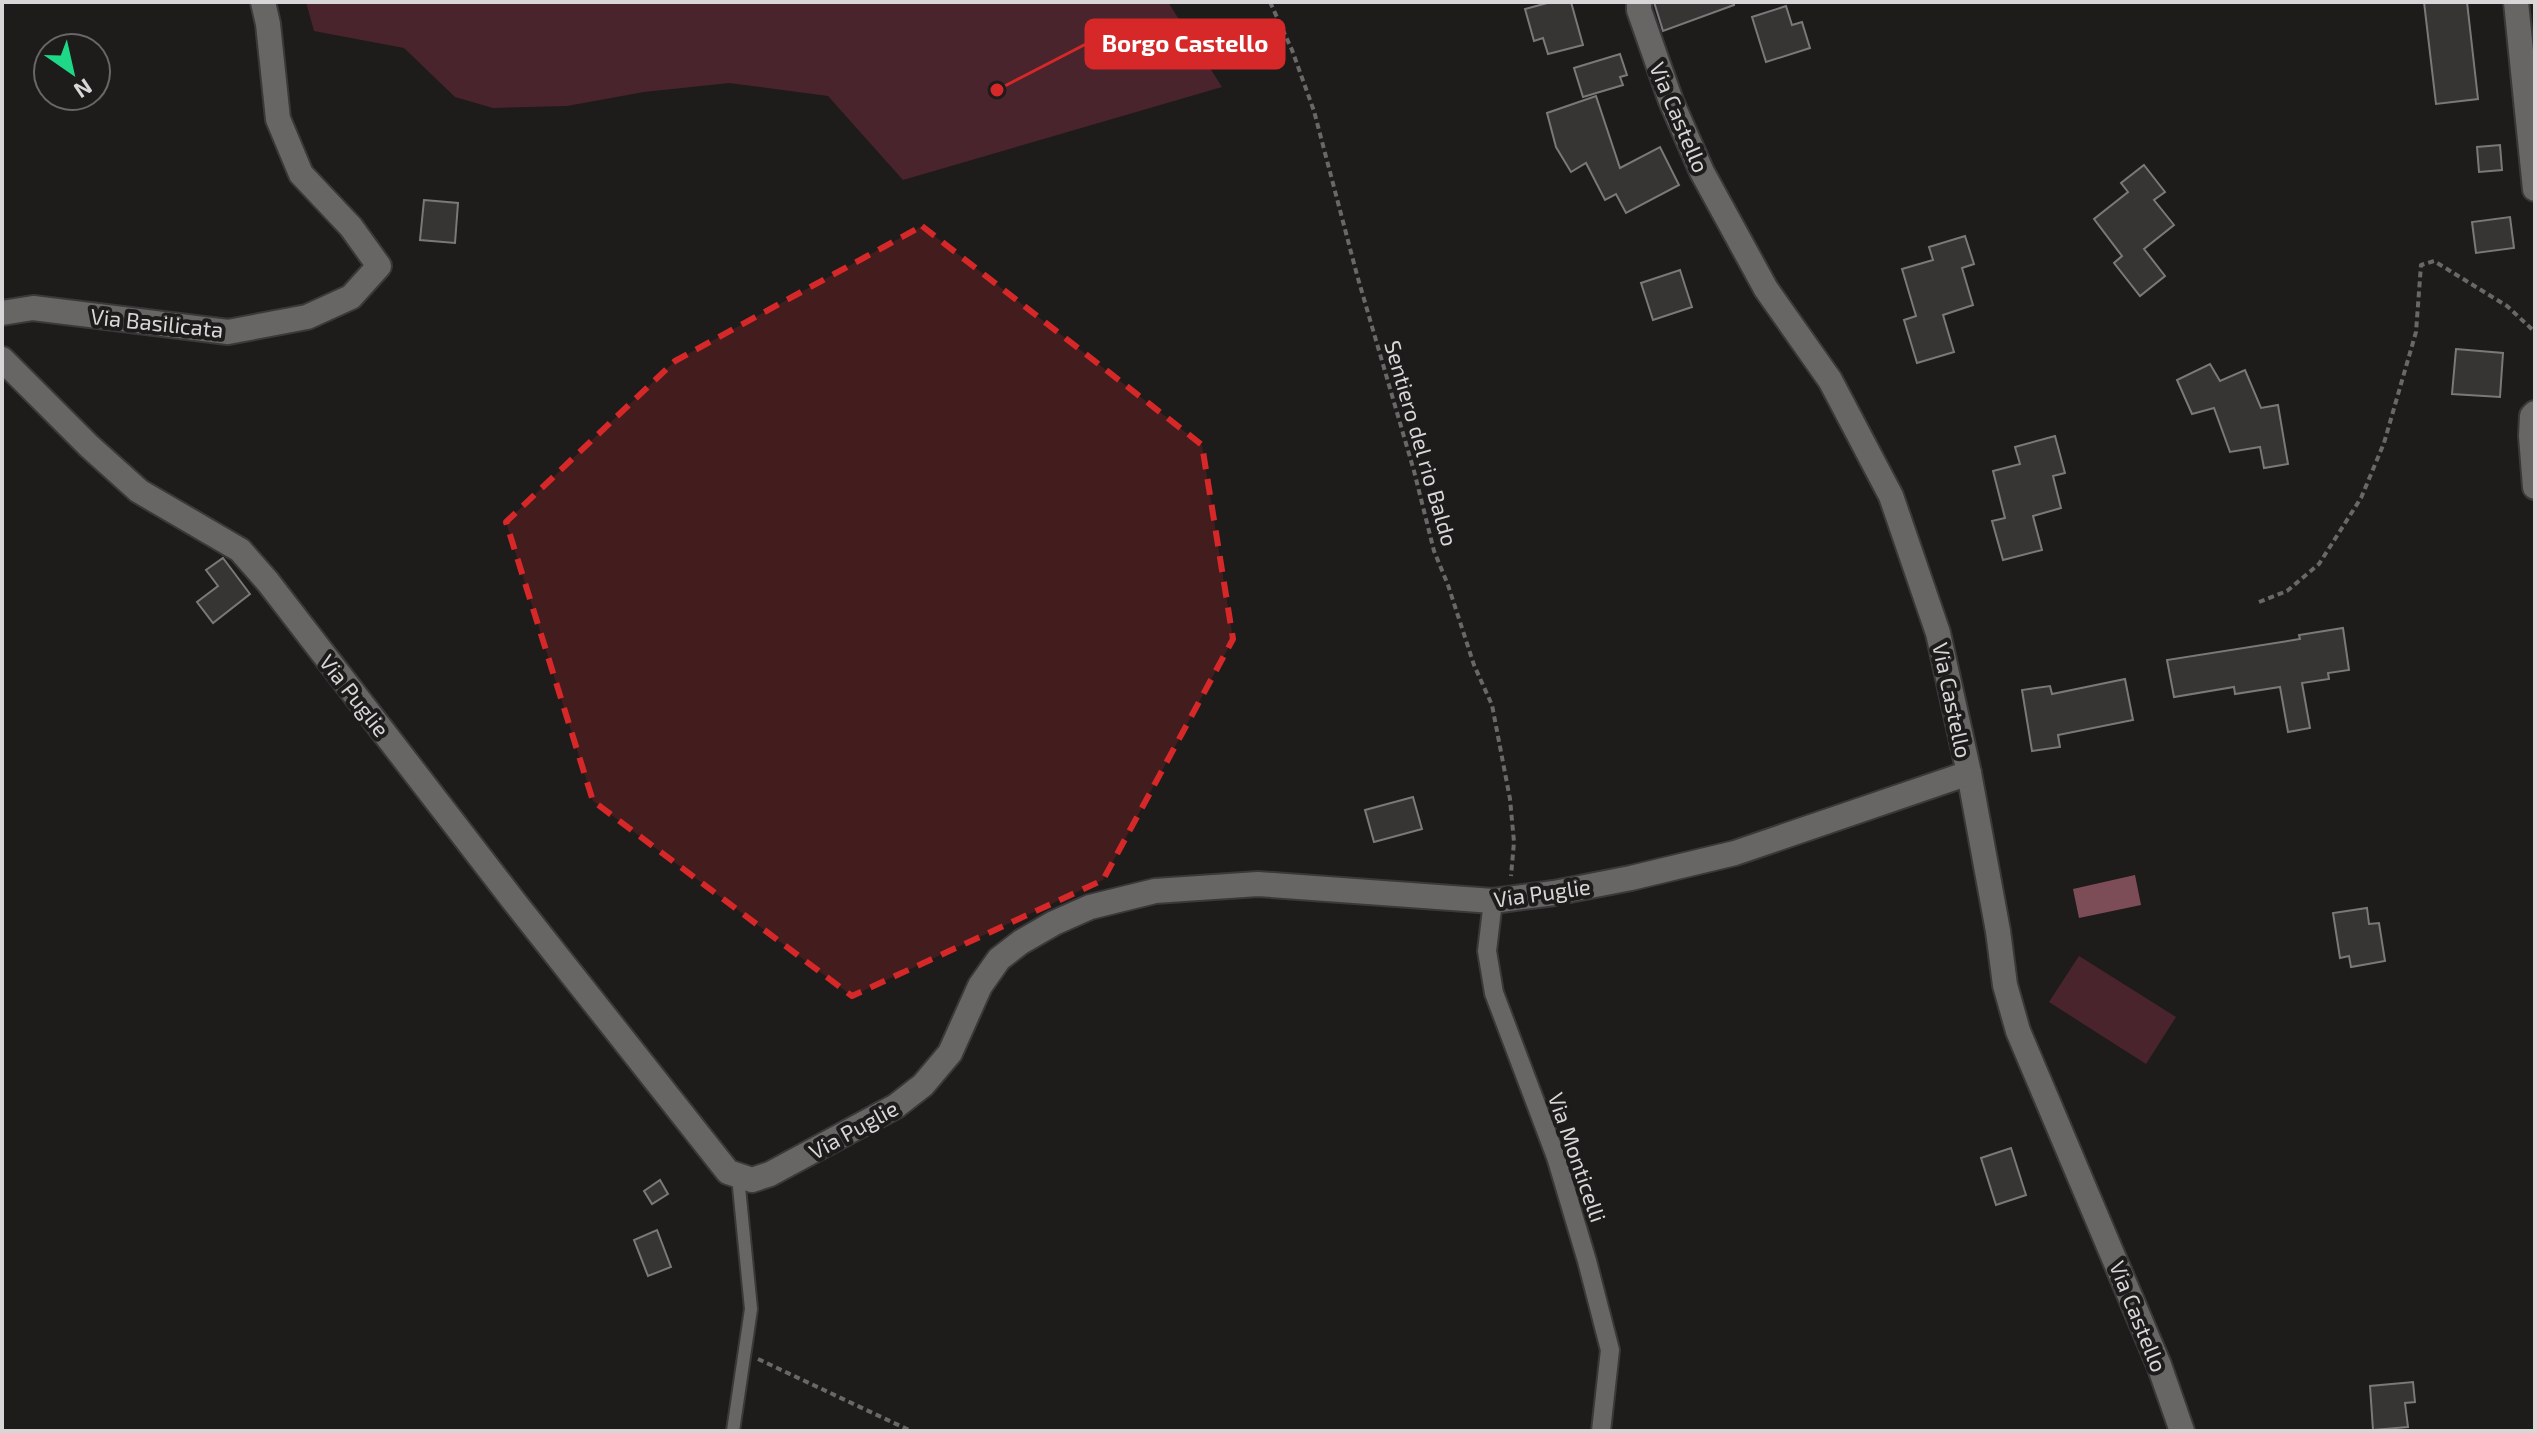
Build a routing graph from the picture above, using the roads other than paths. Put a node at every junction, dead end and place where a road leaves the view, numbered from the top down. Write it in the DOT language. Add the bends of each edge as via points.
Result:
graph roads {
  1 [pos="263,2"];
  2 [pos="1639,2"];
  3 [pos="2516,2"];
  4 [pos="2535,189"];
  5 [pos="2,313"];
  6 [pos="2,359"];
  7 [pos="2535,413"];
  8 [pos="2535,487"];
  9 [pos="1969,773"];
  10 [pos="1501,900"];
  11 [pos="738,1177"];
  12 [pos="733,1431"];
  13 [pos="1601,1431"];
  14 [pos="2182,1431"];
  1 -- 5 [label="street, Via Basilicata" via="278,119 301,174 379,266 351,297 307,317 228,332 33,308"];
  2 -- 9 [label="street, Via Castello" via="1671,101 1702,172 1766,289 1830,380 1891,496 1938,633"];
  3 -- 4 [label="street"];
  6 -- 11 [label="street, Via Puglie" via="139,491 240,550 667,1096 728,1172"];
  7 -- 8 [label="street"];
  9 -- 10 [label="street, Via Puglie" via="1735,853 1631,878"];
  9 -- 14 [label="street, Via Castello" via="2005,985 2018,1031"];
  10 -- 11 [label="street, Via Puglie" via="1258,884 1155,891 1090,907 1043,929 999,959 980,986 950,1053 896,1106 770,1174 752,1180"];
  10 -- 13 [label="street, Via Monticelli" via="1487,951 1494,993 1556,1157 1610,1350"];
  11 -- 12 [label="lane" via="751,1309"];
}
